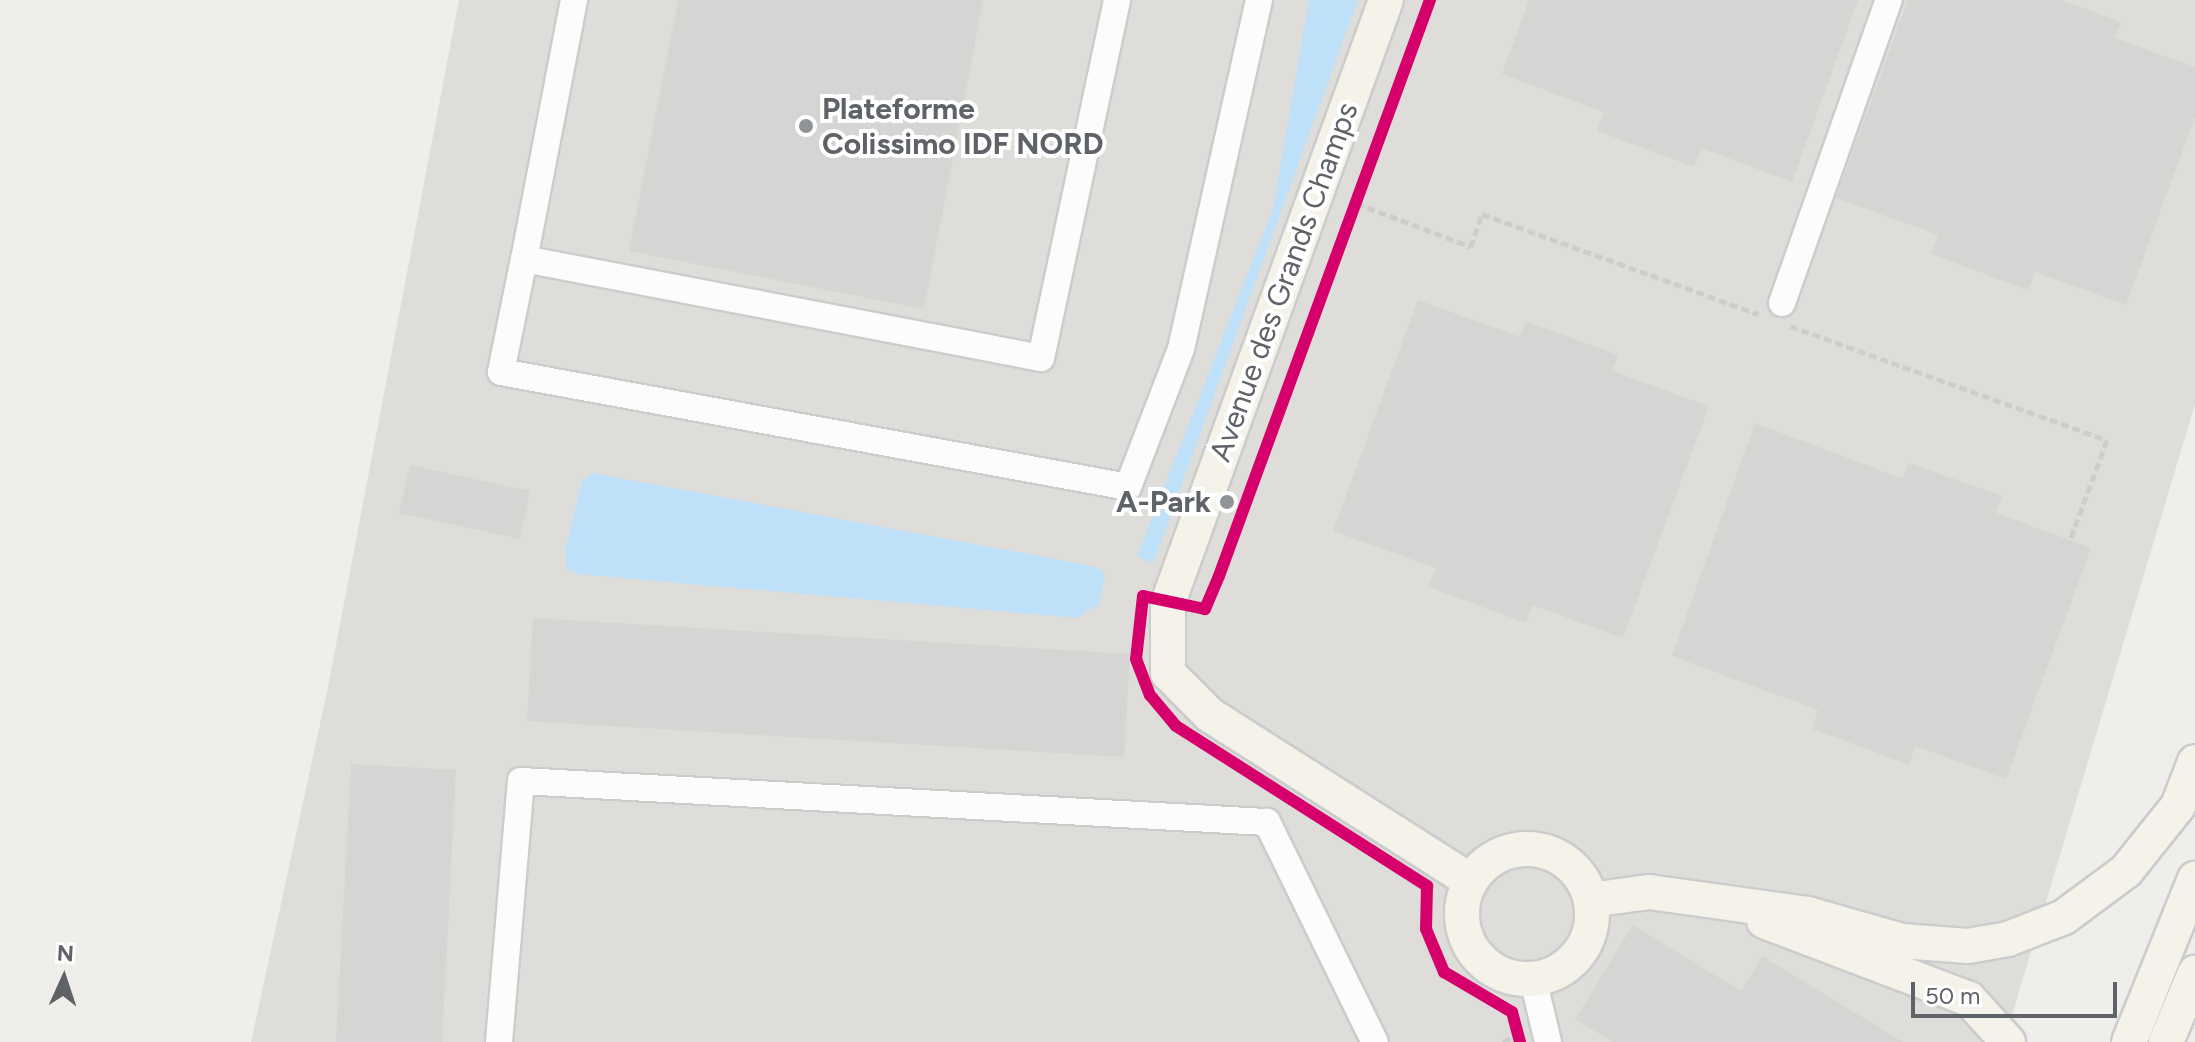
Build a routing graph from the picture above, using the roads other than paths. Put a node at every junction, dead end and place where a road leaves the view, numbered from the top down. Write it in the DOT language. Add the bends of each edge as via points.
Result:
graph roads {
  1 [pos="574,0"];
  2 [pos="1117,0"];
  3 [pos="1259,0"];
  4 [pos="1386,0"];
  5 [pos="1889,0"];
  6 [pos="524,259"];
  7 [pos="1773,313"];
  8 [pos="2195,762"];
  9 [pos="2195,879"];
  10 [pos="1471,881"];
  11 [pos="1591,900"];
  12 [pos="1748,909"];
  13 [pos="2195,973"];
  14 [pos="1533,979"];
  15 [pos="2169,1038"];
  16 [pos="499,1042"];
  17 [pos="1375,1042"];
  18 [pos="1548,1042"];
  19 [pos="2008,1042"];
  20 [pos="2129,1042"];
  1 -- 6 [label="lane"];
  2 -- 6 [label="lane" via="1041,358"];
  3 -- 6 [label="lane" via="1181,349 1128,487 501,372"];
  4 -- 10 [label="main road, Avenue des Grands Champs" via="1168,603 1168,673 1210,715"];
  5 -- 7 [label="lane"];
  8 -- 12 [label="main road" via="2178,806 2126,871 2064,917 2008,939 1968,946 1902,941 1808,914"];
  9 -- 20 [label="main road"];
  10 -- 11 [label="main road" via="1492,859 1538,850 1578,873"];
  10 -- 14 [label="main road" via="1462,912 1468,942 1488,967"];
  11 -- 12 [label="main road" via="1649,892"];
  11 -- 14 [label="main road" via="1585,946 1563,969"];
  12 -- 19 [label="main road" via="1772,928 1883,962 1969,999"];
  13 -- 15 [label="main road"];
  14 -- 18 [label="lane"];
  16 -- 17 [label="lane" via="521,781 1267,822 1300,901"];
}
